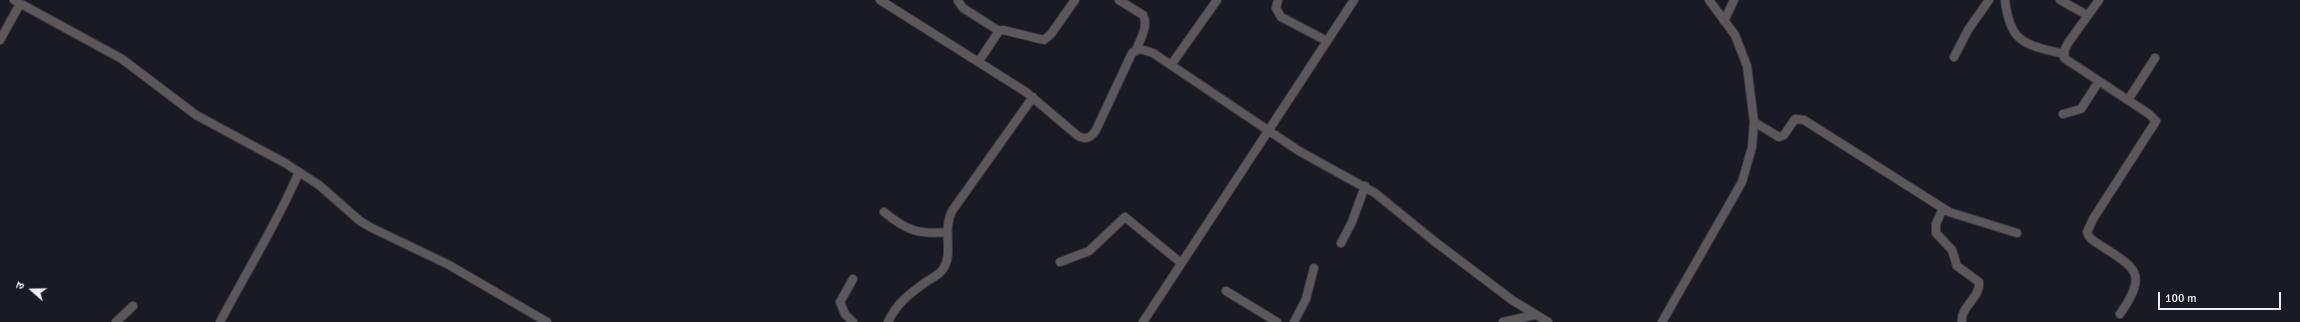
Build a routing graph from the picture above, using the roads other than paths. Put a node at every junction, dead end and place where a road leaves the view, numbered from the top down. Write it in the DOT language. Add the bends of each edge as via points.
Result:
graph roads {
  1 [pos="880,0"];
  2 [pos="1075,0"];
  3 [pos="1119,0"];
  4 [pos="1217,0"];
  5 [pos="1278,0"];
  6 [pos="1354,0"];
  7 [pos="1709,0"];
  8 [pos="1734,0"];
  9 [pos="1989,0"];
  10 [pos="2005,0"];
  11 [pos="2060,0"];
  12 [pos="2099,0"];
  13 [pos="958,1"];
  14 [pos="17,2"];
  15 [pos="2087,15"];
  16 [pos="1724,21"];
  17 [pos="999,31"];
  18 [pos="0,40"];
  19 [pos="1328,41"];
  20 [pos="1136,50"];
  21 [pos="2064,54"];
  22 [pos="1954,57"];
  23 [pos="2155,58"];
  24 [pos="979,61"];
  25 [pos="1171,65"];
  26 [pos="2099,81"];
  27 [pos="1033,97"];
  28 [pos="2128,100"];
  29 [pos="2063,114"];
  30 [pos="1754,122"];
  31 [pos="1269,131"];
  32 [pos="299,172"];
  33 [pos="1365,186"];
  34 [pos="1943,208"];
  35 [pos="884,212"];
  36 [pos="947,232"];
  37 [pos="2017,233"];
  38 [pos="1341,243"];
  39 [pos="1060,262"];
  40 [pos="1181,264"];
  41 [pos="1314,268"];
  42 [pos="853,279"];
  43 [pos="1226,291"];
  44 [pos="133,306"];
  45 [pos="2120,314"];
  46 [pos="1535,315"];
  47 [pos="116,322"];
  48 [pos="220,322"];
  49 [pos="547,322"];
  50 [pos="854,322"];
  51 [pos="888,322"];
  52 [pos="1143,322"];
  53 [pos="1277,322"];
  54 [pos="1294,322"];
  55 [pos="1503,322"];
  56 [pos="1548,322"];
  57 [pos="1662,322"];
  58 [pos="1962,322"];
  1 -- 24 [label="street"];
  2 -- 17 [label="street" via="1044,40"];
  3 -- 20 [label="street" via="1144,15 1144,28"];
  4 -- 25 [label="street"];
  5 -- 19 [label="street" via="1276,8 1281,16"];
  6 -- 19 [label="street"];
  7 -- 16 [label="street"];
  8 -- 16 [label="street"];
  9 -- 22 [label="street" via="1968,30"];
  10 -- 21 [label="street" via="2010,23 2024,44"];
  11 -- 15 [label="street"];
  12 -- 15 [label="street"];
  13 -- 17 [label="street" via="963,8"];
  14 -- 18 [label="street"];
  14 -- 32 [label="street" via="122,59 196,115"];
  15 -- 21 [label="street" via="2068,43"];
  16 -- 30 [label="street" via="1738,41 1747,66"];
  17 -- 24 [label="street"];
  19 -- 31 [label="street"];
  20 -- 25 [label="street" via="1150,51"];
  20 -- 27 [label="street" via="1128,58 1091,137 1078,136"];
  21 -- 26 [label="street" via="2067,61"];
  23 -- 28 [label="street"];
  24 -- 27 [label="street"];
  25 -- 31 [label="street"];
  26 -- 28 [label="street"];
  26 -- 29 [label="street" via="2081,109"];
  27 -- 36 [label="street" via="952,211 946,226"];
  28 -- 45 [label="street" via="2154,117 2156,125 2093,218 2088,232 2091,239 2130,265 2135,272 2136,285 2133,295"];
  30 -- 34 [label="street" via="1779,137 1784,135 1795,119 1804,120"];
  30 -- 57 [label="street" via="1752,147 1742,182"];
  31 -- 33 [label="street" via="1299,151"];
  31 -- 40 [label="street"];
  32 -- 48 [label="street" via="283,210 239,284"];
  32 -- 49 [label="street" via="319,184 360,221 449,265"];
  33 -- 38 [label="street"];
  33 -- 46 [label="street"];
  34 -- 37 [label="street"];
  34 -- 58 [label="street" via="1936,224 1936,232 1952,250 1958,266 1979,282 1978,289 1963,314"];
  35 -- 36 [label="street" via="910,230 928,234"];
  36 -- 51 [label="street" via="948,256 943,269 904,297"];
  39 -- 40 [label="street" via="1089,251 1125,217"];
  40 -- 52 [label="street"];
  41 -- 54 [label="street" via="1306,299"];
  42 -- 50 [label="street" via="840,302 845,314"];
  43 -- 53 [label="street"];
  44 -- 47 [label="street"];
  46 -- 55 [label="street"];
  46 -- 56 [label="street"];
}
